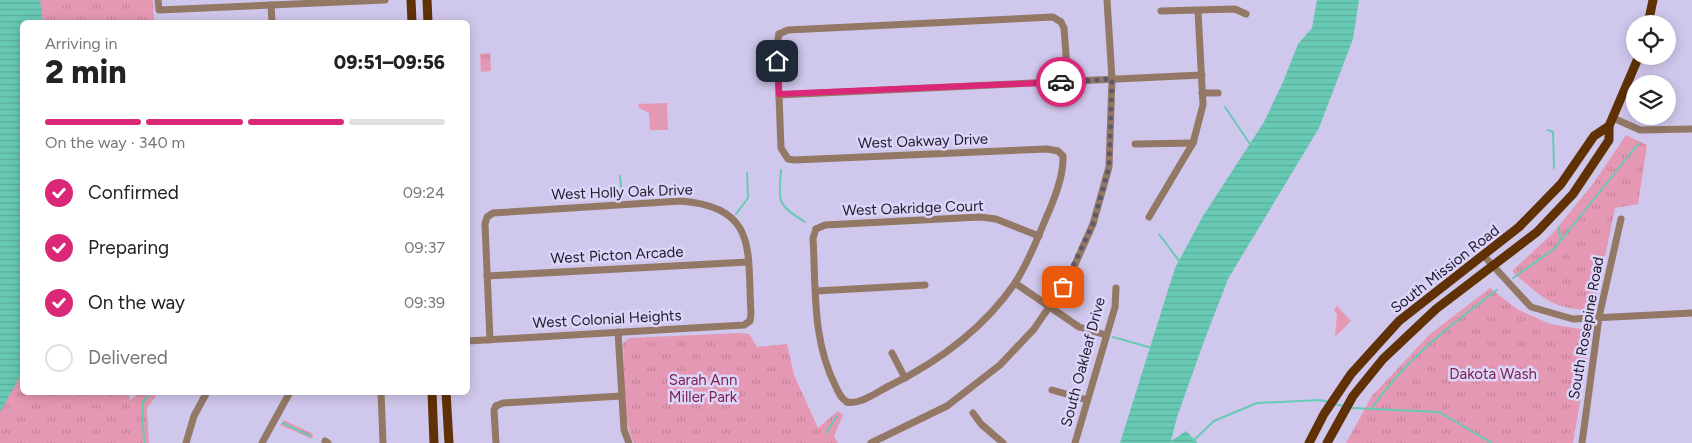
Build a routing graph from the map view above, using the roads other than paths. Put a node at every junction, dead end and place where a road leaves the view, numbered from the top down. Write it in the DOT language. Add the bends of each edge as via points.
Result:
graph roads {
  1 [pos="158,0"];
  2 [pos="386,0"];
  3 [pos="411,0"];
  4 [pos="427,0"];
  5 [pos="1107,0"];
  6 [pos="1653,0"];
  7 [pos="272,5"];
  8 [pos="1161,11"];
  9 [pos="1198,11"];
  10 [pos="1246,14"];
  11 [pos="1650,15"];
  12 [pos="272,20"];
  13 [pos="412,20"];
  14 [pos="428,20"];
  15 [pos="1635,65"];
  16 [pos="1202,75"];
  17 [pos="1112,79"];
  18 [pos="1068,82"];
  19 [pos="1202,93"];
  20 [pos="1218,93"];
  21 [pos="779,94"];
  22 [pos="1611,122"];
  23 [pos="1692,129"];
  24 [pos="1193,143"];
  25 [pos="1134,144"];
  26 [pos="1149,217"];
  27 [pos="1621,219"];
  28 [pos="1039,236"];
  29 [pos="1484,256"];
  30 [pos="748,262"];
  31 [pos="1494,266"];
  32 [pos="487,276"];
  33 [pos="1015,283"];
  34 [pos="925,285"];
  35 [pos="1116,288"];
  36 [pos="816,291"];
  37 [pos="1049,309"];
  38 [pos="1692,313"];
  39 [pos="1599,317"];
  40 [pos="749,324"];
  41 [pos="618,332"];
  42 [pos="1106,335"];
  43 [pos="490,340"];
  44 [pos="470,341"];
  45 [pos="892,353"];
  46 [pos="905,378"];
  47 [pos="1052,390"];
  48 [pos="205,395"];
  49 [pos="288,395"];
  50 [pos="380,395"];
  51 [pos="432,395"];
  52 [pos="446,395"];
  53 [pos="621,396"];
  54 [pos="1087,400"];
  55 [pos="973,413"];
  56 [pos="186,443"];
  57 [pos="262,443"];
  58 [pos="383,443"];
  59 [pos="434,443"];
  60 [pos="449,443"];
  61 [pos="496,443"];
  62 [pos="629,443"];
  63 [pos="871,443"];
  64 [pos="1004,443"];
  65 [pos="1074,443"];
  66 [pos="1309,443"];
  67 [pos="1327,443"];
  68 [pos="1582,443"];
  1 -- 7 [label="street" via="159,10"];
  2 -- 7 [label="street"];
  3 -- 13 [label="main road"];
  4 -- 14 [label="main road"];
  5 -- 17 [label="street"];
  6 -- 11 [label="main road"];
  7 -- 12 [label="street"];
  8 -- 9 [label="street"];
  9 -- 10 [label="street" via="1235,9"];
  9 -- 16 [label="street"];
  15 -- 22 [label="main road, South Mission Road"];
  16 -- 17 [label="street"];
  16 -- 19 [label="street"];
  17 -- 18 [label="street"];
  17 -- 37 [label="street" via="1109,167 1093,224 1069,278"];
  18 -- 21 [label="street"];
  18 -- 21 [label="street" via="1063,19 1053,17 788,30 778,33 776,40"];
  19 -- 20 [label="street"];
  19 -- 24 [label="street" via="1203,105"];
  21 -- 28 [label="street, West Oakway Drive" via="782,151 786,159 1062,152 1062,168 1054,201"];
  22 -- 23 [label="street" via="1640,130"];
  22 -- 29 [label="main road, South Mission Road" via="1594,136 1561,184 1539,208"];
  22 -- 31 [label="main road, South Mission Road" via="1609,140 1573,194 1537,232"];
  24 -- 25 [label="street"];
  24 -- 26 [label="street"];
  27 -- 39 [label="street, South Rosepine Road"];
  28 -- 33 [label="street"];
  28 -- 36 [label="street, West Oakridge Court" via="996,219 980,217 825,225 813,228"];
  29 -- 31 [label="street"];
  29 -- 66 [label="main road, South Mission Road" via="1399,321 1372,349 1324,414"];
  30 -- 32 [label="street, West Picton Arcade"];
  30 -- 32 [label="street, West Holly Oak Drive" via="746,239 738,224 724,211 706,203 681,201 486,215"];
  30 -- 40 [label="street, West Holly Oak Drive"];
  31 -- 39 [label="street" via="1531,307 1573,319"];
  31 -- 67 [label="main road, South Mission Road" via="1409,333 1383,359 1353,396"];
  32 -- 43 [label="street"];
  33 -- 37 [label="street"];
  33 -- 46 [label="street" via="978,326 947,352"];
  34 -- 36 [label="street"];
  35 -- 42 [label="street, South Oakleaf Drive" via="1115,307"];
  36 -- 46 [label="street" via="817,329 826,368 847,404 858,402"];
  37 -- 42 [label="street" via="1079,328"];
  37 -- 63 [label="street" via="1000,366 947,406"];
  38 -- 39 [label="street"];
  39 -- 68 [label="street, South Rosepine Road"];
  40 -- 41 [label="street, West Colonial Heights"];
  41 -- 43 [label="street, West Colonial Heights"];
  41 -- 53 [label="street"];
  42 -- 54 [label="street, South Oakleaf Drive"];
  43 -- 44 [label="street, West Colonial Heights"];
  45 -- 46 [label="street"];
  47 -- 54 [label="street"];
  48 -- 56 [label="street" via="194,416"];
  49 -- 57 [label="street"];
  50 -- 58 [label="street"];
  51 -- 59 [label="main road"];
  52 -- 60 [label="main road"];
  53 -- 61 [label="street" via="494,404"];
  53 -- 62 [label="street" via="624,430"];
  54 -- 65 [label="street, South Oakleaf Drive"];
  55 -- 64 [label="street"];
}
